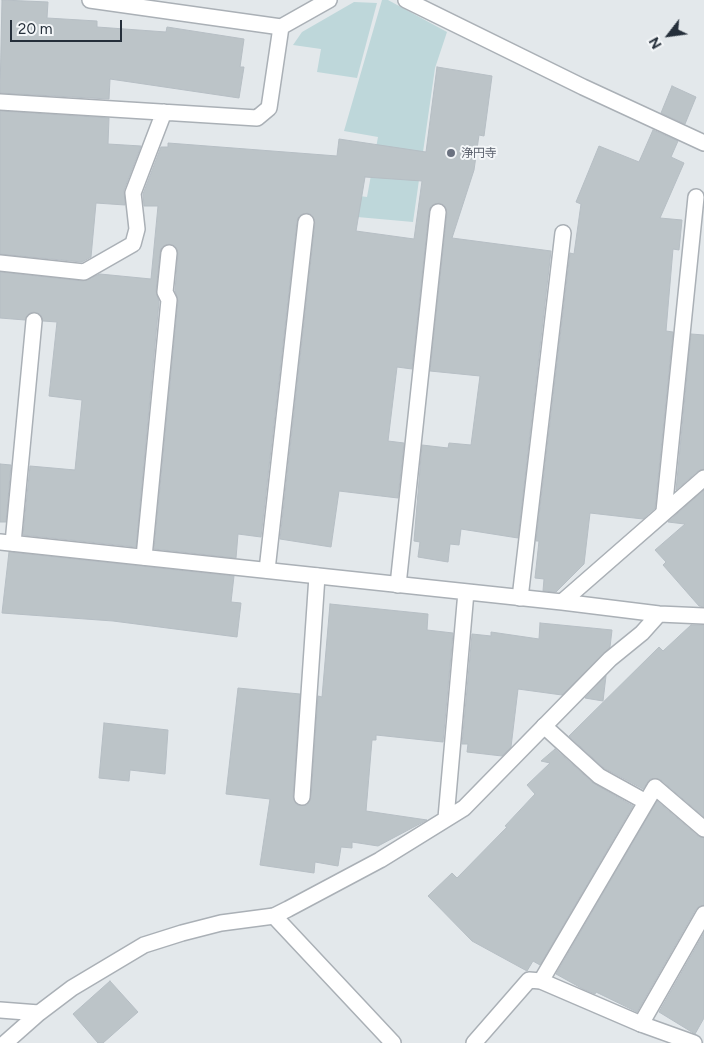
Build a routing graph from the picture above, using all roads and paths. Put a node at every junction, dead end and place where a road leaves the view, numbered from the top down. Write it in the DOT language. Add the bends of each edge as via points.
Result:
graph roads {
  1 [pos="90,0"];
  2 [pos="329,0"];
  3 [pos="406,0"];
  4 [pos="113,2"];
  5 [pos="281,27"];
  6 [pos="0,102"];
  7 [pos="164,112"];
  8 [pos="704,143"];
  9 [pos="696,197"];
  10 [pos="438,212"];
  11 [pos="306,222"];
  12 [pos="562,233"];
  13 [pos="169,253"];
  14 [pos="0,263"];
  15 [pos="34,321"];
  16 [pos="704,478"];
  17 [pos="664,511"];
  18 [pos="6,543"];
  19 [pos="144,557"];
  20 [pos="267,570"];
  21 [pos="317,576"];
  22 [pos="398,584"];
  23 [pos="466,592"];
  24 [pos="520,598"];
  25 [pos="562,602"];
  26 [pos="659,614"];
  27 [pos="704,616"];
  28 [pos="544,726"];
  29 [pos="302,797"];
  30 [pos="646,802"];
  31 [pos="446,818"];
  32 [pos="704,829"];
  33 [pos="704,914"];
  34 [pos="274,916"];
  35 [pos="541,981"];
  36 [pos="0,1010"];
  37 [pos="39,1013"];
  38 [pos="641,1024"];
  39 [pos="6,1043"];
  40 [pos="393,1043"];
  41 [pos="474,1043"];
  42 [pos="694,1043"];
  1 -- 4 [label="street"];
  2 -- 5 [label="street"];
  3 -- 8 [label="street"];
  4 -- 5 [label="street"];
  5 -- 7 [label="street" via="269,108 257,118"];
  6 -- 7 [label="street"];
  7 -- 14 [label="street" via="133,193 137,229 132,244 84,272"];
  9 -- 17 [label="street"];
  10 -- 22 [label="street"];
  11 -- 20 [label="street"];
  12 -- 24 [label="street"];
  13 -- 19 [label="street" via="165,292 169,300"];
  15 -- 18 [label="street"];
  16 -- 17 [label="street"];
  17 -- 25 [label="street"];
  18 -- 19 [label="street"];
  19 -- 20 [label="street"];
  20 -- 21 [label="street"];
  21 -- 22 [label="street"];
  21 -- 29 [label="street"];
  22 -- 23 [label="street"];
  23 -- 24 [label="street"];
  23 -- 31 [label="street"];
  24 -- 25 [label="street"];
  25 -- 26 [label="street"];
  26 -- 27 [label="street"];
  26 -- 28 [label="street"];
  28 -- 30 [label="street" via="599,776"];
  28 -- 31 [label="street" via="464,808"];
  30 -- 32 [label="street" via="655,787"];
  30 -- 35 [label="street"];
  31 -- 34 [label="street" via="380,860"];
  33 -- 38 [label="street"];
  34 -- 37 [label="street" via="221,923 144,945 106,966"];
  34 -- 40 [label="street"];
  35 -- 38 [label="street"];
  35 -- 41 [label="street" via="529,980"];
  36 -- 37 [label="street"];
  37 -- 39 [label="street"];
  38 -- 42 [label="street"];
}
